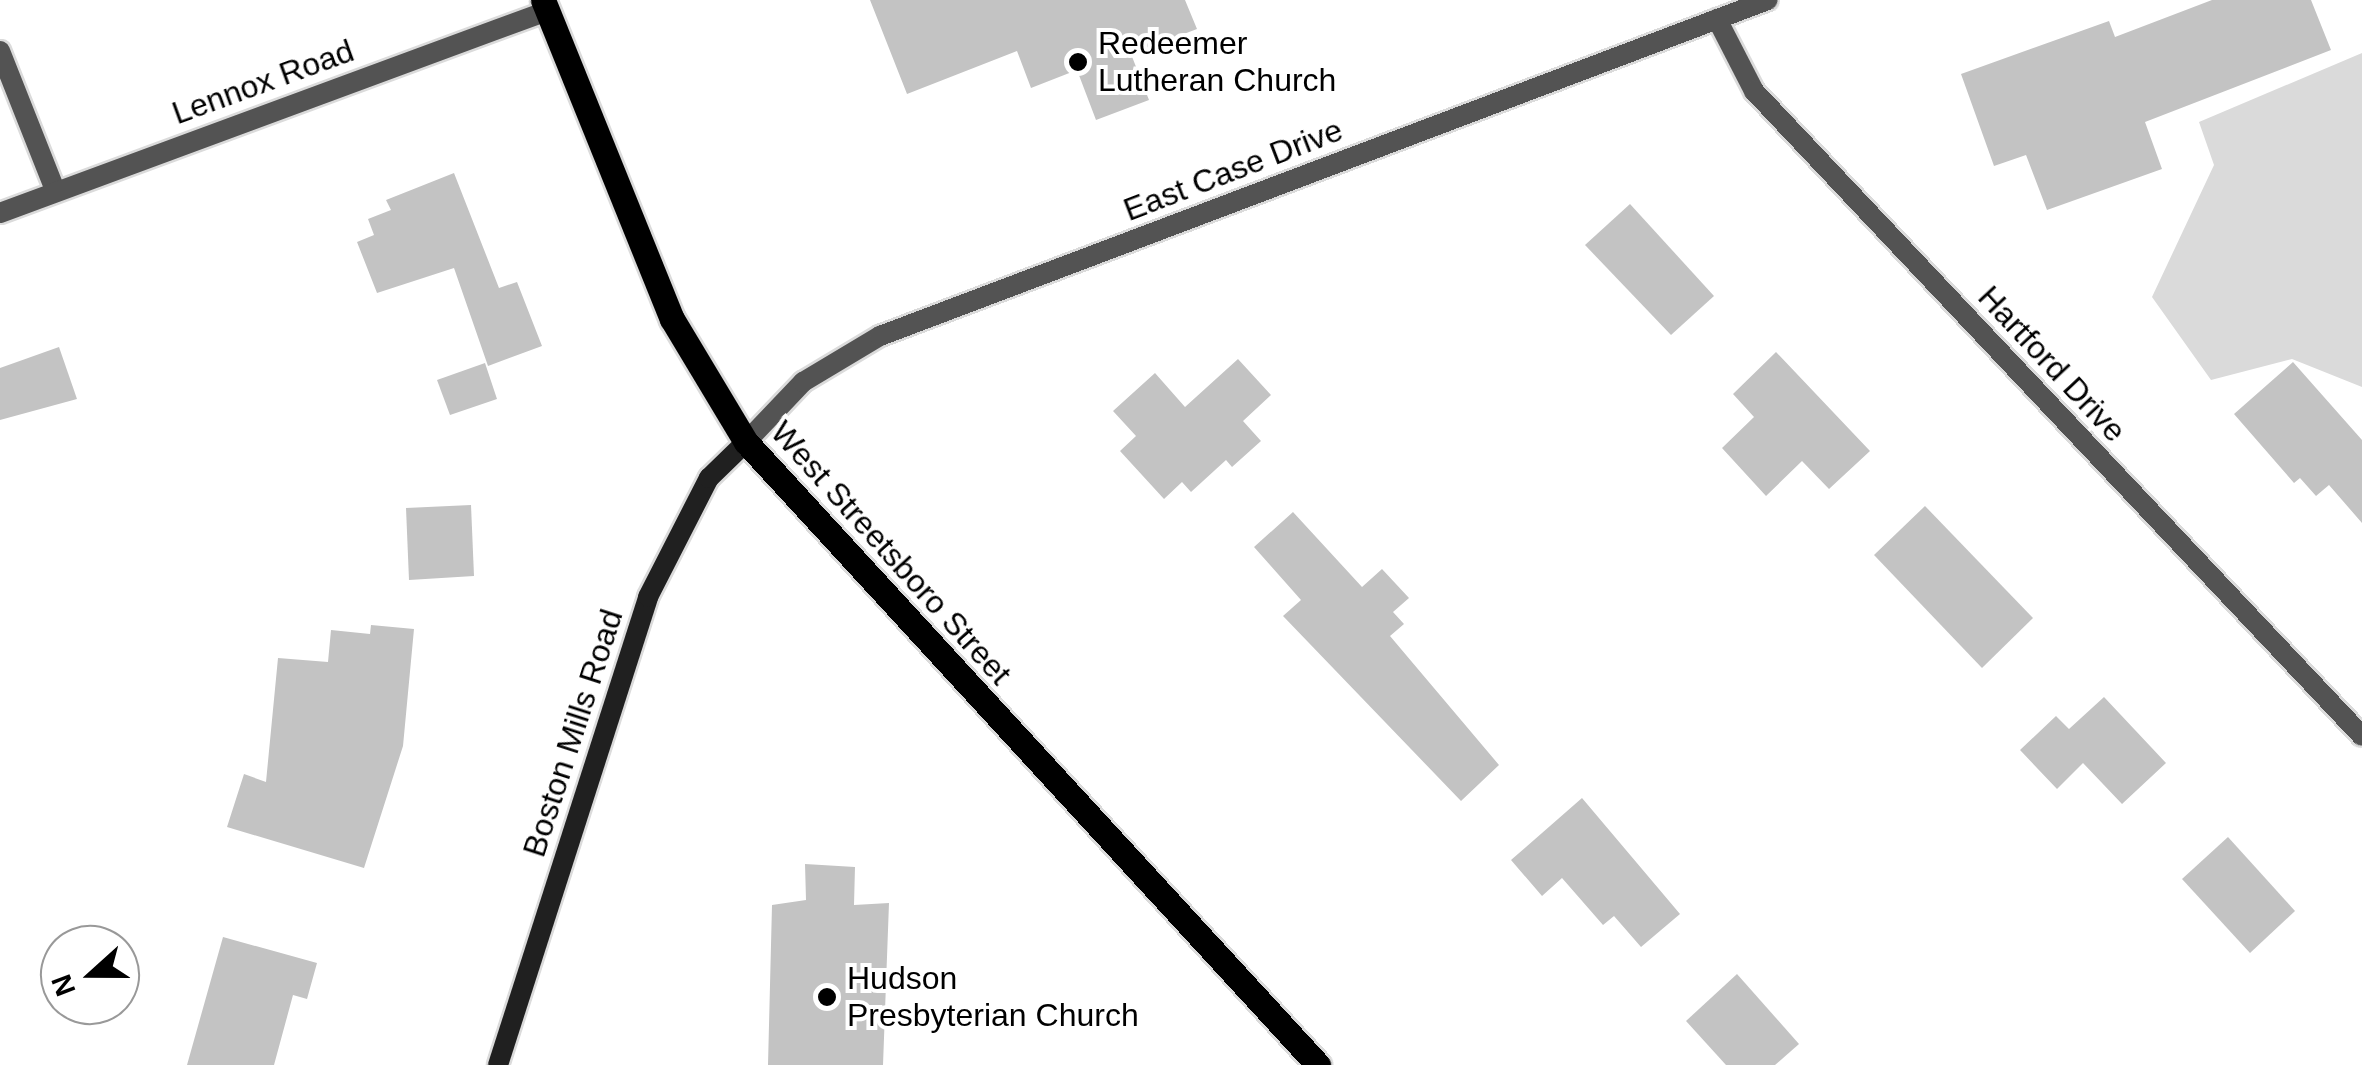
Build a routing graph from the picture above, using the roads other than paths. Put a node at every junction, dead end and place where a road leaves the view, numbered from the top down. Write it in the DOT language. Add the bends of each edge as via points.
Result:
graph roads {
  1 [pos="1768,0"];
  2 [pos="545,5"];
  3 [pos="1718,19"];
  4 [pos="0,51"];
  5 [pos="55,190"];
  6 [pos="0,213"];
  7 [pos="746,442"];
  8 [pos="2359,727"];
  9 [pos="498,1065"];
  10 [pos="1318,1065"];
  1 -- 3 [label="street, East Case Drive"];
  2 -- 5 [label="street, Lennox Road"];
  2 -- 7 [label="main road, West Streetsboro Street" via="672,319"];
  3 -- 7 [label="street, East Case Drive" via="880,336 803,382"];
  3 -- 8 [label="street, Hartford Drive" via="1754,91"];
  4 -- 5 [label="street"];
  5 -- 6 [label="street, Lennox Road"];
  7 -- 9 [label="street, Boston Mills Road" via="709,478 648,598"];
  7 -- 10 [label="main road, West Streetsboro Street"];
}
